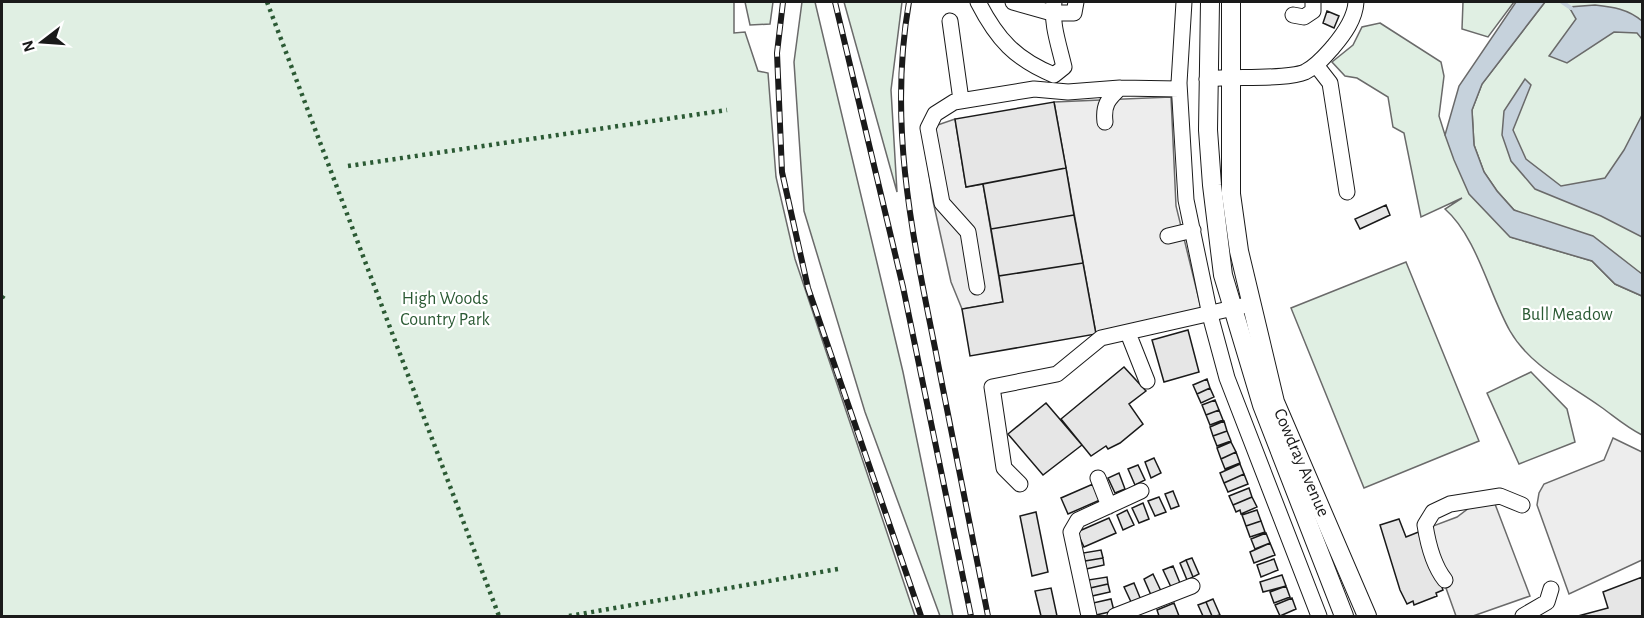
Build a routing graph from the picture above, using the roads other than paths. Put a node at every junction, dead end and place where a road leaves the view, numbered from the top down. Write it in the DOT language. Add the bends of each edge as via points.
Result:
graph roads {
  1 [pos="978,2"];
  2 [pos="1013,2"];
  3 [pos="1076,2"];
  4 [pos="1184,2"];
  5 [pos="1210,2"];
  6 [pos="1231,2"];
  7 [pos="1313,2"];
  8 [pos="1356,2"];
  9 [pos="1053,8"];
  10 [pos="1293,15"];
  11 [pos="950,21"];
  12 [pos="1316,65"];
  13 [pos="1230,76"];
  14 [pos="1207,79"];
  15 [pos="1120,88"];
  16 [pos="1179,89"];
  17 [pos="961,100"];
  18 [pos="1105,122"];
  19 [pos="1347,192"];
  20 [pos="1193,230"];
  21 [pos="1168,236"];
  22 [pos="977,287"];
  23 [pos="1251,304"];
  24 [pos="1232,309"];
  25 [pos="1210,315"];
  26 [pos="1128,333"];
  27 [pos="1147,381"];
  28 [pos="1098,478"];
  29 [pos="1020,484"];
  30 [pos="1141,491"];
  31 [pos="1522,505"];
  32 [pos="1109,506"];
  33 [pos="1445,580"];
  34 [pos="1192,586"];
  35 [pos="1551,590"];
  36 [pos="1089,616"];
  37 [pos="1115,616"];
  38 [pos="1319,616"];
  39 [pos="1344,616"];
  40 [pos="1366,616"];
  41 [pos="1523,616"];
  1 -- 9 [label="street" via="1011,51 1029,65 1054,75 1064,67"];
  2 -- 9 [label="street"];
  3 -- 9 [label="street" via="1074,12"];
  4 -- 16 [label="street, Cowdray Avenue"];
  5 -- 14 [label="main road, Cowdray Avenue"];
  6 -- 13 [label="main road, Cowdray Avenue"];
  7 -- 10 [label="street" via="1314,10 1304,16"];
  8 -- 12 [label="street" via="1345,33"];
  11 -- 17 [label="street"];
  12 -- 13 [label="street" via="1296,75"];
  12 -- 19 [label="street" via="1330,83"];
  13 -- 14 [label="street"];
  13 -- 23 [label="main road, Cowdray Avenue" via="1231,194"];
  14 -- 24 [label="main road, Cowdray Avenue" via="1212,185 1223,275"];
  15 -- 16 [label="street"];
  15 -- 17 [label="street" via="1068,93 1034,89"];
  15 -- 18 [label="street" via="1107,101"];
  16 -- 20 [label="street, Cowdray Avenue" via="1186,200"];
  17 -- 22 [label="street" via="943,106 928,128 942,203 968,232"];
  20 -- 21 [label="street"];
  20 -- 25 [label="street, Cowdray Avenue"];
  23 -- 24 [label="street"];
  23 -- 40 [label="main road, Cowdray Avenue" via="1275,402"];
  24 -- 25 [label="street"];
  24 -- 39 [label="main road, Cowdray Avenue" via="1262,405"];
  25 -- 26 [label="street"];
  25 -- 38 [label="street, Cowdray Avenue" via="1227,378"];
  26 -- 27 [label="street"];
  26 -- 29 [label="street" via="1101,339 1057,374 992,387 1004,468"];
  28 -- 32 [label="street"];
  30 -- 32 [label="street"];
  31 -- 33 [label="street" via="1500,496 1450,504 1433,512 1425,525 1431,552"];
  32 -- 36 [label="street" via="1078,520 1071,532"];
  34 -- 37 [label="street" via="1180,598"];
  35 -- 41 [label="street" via="1546,602"];
}
